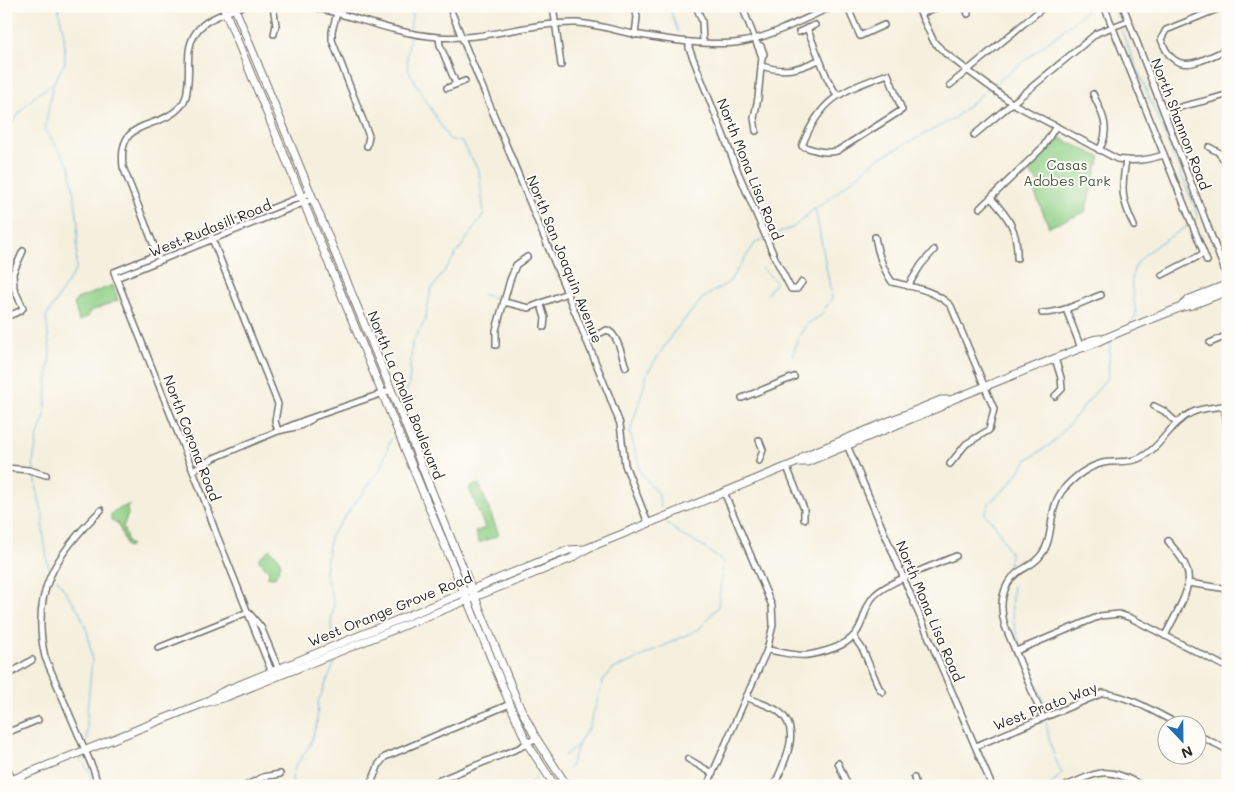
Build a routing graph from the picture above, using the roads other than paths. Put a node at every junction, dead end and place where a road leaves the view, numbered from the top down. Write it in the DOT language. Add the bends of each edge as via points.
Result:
graph roads {
  1 [pos="244,6"];
  2 [pos="273,6"];
  3 [pos="312,6"];
  4 [pos="449,6"];
  5 [pos="554,6"];
  6 [pos="635,6"];
  7 [pos="696,6"];
  8 [pos="742,6"];
  9 [pos="833,6"];
  10 [pos="847,6"];
  11 [pos="918,6"];
  12 [pos="940,6"];
  13 [pos="965,6"];
  14 [pos="1045,6"];
  15 [pos="1104,6"];
  16 [pos="1123,6"];
  17 [pos="1225,6"];
  18 [pos="234,8"];
  19 [pos="224,10"];
  20 [pos="337,14"];
  21 [pos="920,14"];
  22 [pos="968,14"];
  23 [pos="1128,21"];
  24 [pos="556,24"];
  25 [pos="815,25"];
  26 [pos="884,26"];
  27 [pos="1112,27"];
  28 [pos="807,28"];
  29 [pos="799,32"];
  30 [pos="274,34"];
  31 [pos="635,35"];
  32 [pos="462,37"];
  33 [pos="439,38"];
  34 [pos="689,42"];
  35 [pos="703,42"];
  36 [pos="756,42"];
  37 [pos="1228,49"];
  38 [pos="819,60"];
  39 [pos="561,65"];
  40 [pos="761,66"];
  41 [pos="967,70"];
  42 [pos="465,81"];
  43 [pos="456,84"];
  44 [pos="950,85"];
  45 [pos="447,88"];
  46 [pos="1093,94"];
  47 [pos="1228,94"];
  48 [pos="837,95"];
  49 [pos="1012,103"];
  50 [pos="1165,112"];
  51 [pos="1056,126"];
  52 [pos="756,131"];
  53 [pos="974,135"];
  54 [pos="367,146"];
  55 [pos="1209,147"];
  56 [pos="1099,150"];
  57 [pos="1164,155"];
  58 [pos="1126,160"];
  59 [pos="1228,165"];
  60 [pos="312,196"];
  61 [pos="991,198"];
  62 [pos="302,200"];
  63 [pos="980,208"];
  64 [pos="1134,226"];
  65 [pos="875,237"];
  66 [pos="211,238"];
  67 [pos="934,250"];
  68 [pos="23,251"];
  69 [pos="1203,254"];
  70 [pos="158,256"];
  71 [pos="528,257"];
  72 [pos="1017,258"];
  73 [pos="1207,261"];
  74 [pos="114,272"];
  75 [pos="1162,275"];
  76 [pos="116,278"];
  77 [pos="1228,279"];
  78 [pos="802,282"];
  79 [pos="1228,284"];
  80 [pos="908,286"];
  81 [pos="1228,291"];
  82 [pos="567,294"];
  83 [pos="1101,295"];
  84 [pos="504,302"];
  85 [pos="541,305"];
  86 [pos="1182,307"];
  87 [pos="1066,309"];
  88 [pos="1042,313"];
  89 [pos="6,317"];
  90 [pos="544,327"];
  91 [pos="1228,335"];
  92 [pos="585,340"];
  93 [pos="1210,343"];
  94 [pos="496,344"];
  95 [pos="1081,348"];
  96 [pos="1055,358"];
  97 [pos="626,367"];
  98 [pos="794,377"];
  99 [pos="985,387"];
  100 [pos="392,390"];
  101 [pos="382,394"];
  102 [pos="1055,396"];
  103 [pos="742,398"];
  104 [pos="952,400"];
  105 [pos="1154,406"];
  106 [pos="1226,406"];
  107 [pos="1176,422"];
  108 [pos="278,432"];
  109 [pos="1228,432"];
  110 [pos="759,440"];
  111 [pos="847,445"];
  112 [pos="759,461"];
  113 [pos="798,462"];
  114 [pos="950,464"];
  115 [pos="787,467"];
  116 [pos="6,468"];
  117 [pos="193,470"];
  118 [pos="46,474"];
  119 [pos="724,492"];
  120 [pos="101,510"];
  121 [pos="804,518"];
  122 [pos="648,523"];
  123 [pos="1168,541"];
  124 [pos="588,548"];
  125 [pos="956,556"];
  126 [pos="904,579"];
  127 [pos="1188,583"];
  128 [pos="472,589"];
  129 [pos="1228,589"];
  130 [pos="463,593"];
  131 [pos="475,597"];
  132 [pos="467,601"];
  133 [pos="248,612"];
  134 [pos="368,632"];
  135 [pos="1165,636"];
  136 [pos="854,637"];
  137 [pos="158,648"];
  138 [pos="767,650"];
  139 [pos="1016,651"];
  140 [pos="329,656"];
  141 [pos="32,660"];
  142 [pos="1228,668"];
  143 [pos="276,673"];
  144 [pos="6,676"];
  145 [pos="883,692"];
  146 [pos="746,697"];
  147 [pos="510,704"];
  148 [pos="1158,714"];
  149 [pos="1043,718"];
  150 [pos="38,720"];
  151 [pos="6,733"];
  152 [pos="536,738"];
  153 [pos="1206,739"];
  154 [pos="527,743"];
  155 [pos="976,746"];
  156 [pos="84,750"];
  157 [pos="1228,750"];
  158 [pos="688,759"];
  159 [pos="838,763"];
  160 [pos="6,765"];
  161 [pos="712,773"];
  162 [pos="280,774"];
  163 [pos="914,778"];
  164 [pos="9,781"];
  165 [pos="991,785"];
  166 [pos="98,786"];
  167 [pos="245,786"];
  168 [pos="370,786"];
  169 [pos="425,786"];
  170 [pos="555,786"];
  171 [pos="567,786"];
  172 [pos="707,786"];
  173 [pos="774,786"];
  174 [pos="848,786"];
  175 [pos="916,786"];
  176 [pos="1066,786"];
  177 [pos="1143,786"];
  1 -- 18 [label="street"];
  2 -- 30 [label="street" via="276,15"];
  3 -- 20 [label="street"];
  4 -- 32 [label="street, North San Joaquin Avenue"];
  5 -- 24 [label="street"];
  6 -- 31 [label="street"];
  7 -- 35 [label="street" via="702,21"];
  8 -- 36 [label="street"];
  9 -- 36 [label="street"];
  10 -- 26 [label="street" via="860,36"];
  11 -- 21 [label="street"];
  12 -- 21 [label="street"];
  13 -- 22 [label="street"];
  14 -- 41 [label="street"];
  15 -- 27 [label="street, North Shannon Road"];
  16 -- 23 [label="street, North Shannon Road"];
  17 -- 37 [label="street" via="1160,32 1167,54 1182,64 1192,64"];
  18 -- 19 [label="street"];
  18 -- 60 [label="main road, North La Cholla Boulevard"];
  19 -- 62 [label="main road, North La Cholla Boulevard"];
  19 -- 70 [label="street" via="195,32 189,51 186,98 182,105 176,111 136,129 124,143 123,166"];
  20 -- 33 [label="street"];
  20 -- 54 [label="street" via="332,40 369,136"];
  21 -- 41 [label="street" via="934,42"];
  23 -- 27 [label="street"];
  23 -- 50 [label="street, North Shannon Road"];
  24 -- 31 [label="street" via="579,23"];
  24 -- 32 [label="street"];
  24 -- 39 [label="street"];
  25 -- 28 [label="street"];
  27 -- 49 [label="street" via="1097,33"];
  27 -- 57 [label="street, North Shannon Road"];
  28 -- 29 [label="street"];
  28 -- 38 [label="street"];
  31 -- 34 [label="street"];
  32 -- 33 [label="street"];
  32 -- 82 [label="street, North San Joaquin Avenue"];
  33 -- 43 [label="street"];
  34 -- 35 [label="street"];
  34 -- 78 [label="street, North Mona Lisa Road" via="713,110 775,258 791,289 797,290"];
  35 -- 36 [label="street"];
  36 -- 40 [label="street" via="764,54"];
  38 -- 40 [label="street" via="787,71"];
  38 -- 48 [label="street"];
  40 -- 52 [label="street" via="754,118"];
  41 -- 44 [label="street"];
  41 -- 49 [label="street"];
  42 -- 43 [label="street"];
  43 -- 45 [label="street"];
  46 -- 56 [label="street" via="1106,129"];
  47 -- 50 [label="street"];
  48 -- 48 [label="street" via="813,121 802,146 819,152 838,151 902,110 888,74"];
  49 -- 51 [label="street"];
  49 -- 53 [label="street"];
  50 -- 77 [label="street, North Shannon Road"];
  51 -- 56 [label="street"];
  51 -- 61 [label="street" via="1043,147"];
  55 -- 59 [label="street" via="1218,152"];
  56 -- 58 [label="street"];
  57 -- 58 [label="street" via="1142,161"];
  57 -- 69 [label="street, North Shannon Road"];
  58 -- 64 [label="street" via="1122,192"];
  60 -- 62 [label="street, West Rudasill Road"];
  60 -- 100 [label="main road, North La Cholla Boulevard"];
  61 -- 63 [label="street"];
  61 -- 72 [label="street" via="1007,216 1014,231"];
  62 -- 66 [label="street, West Rudasill Road"];
  62 -- 70 [label="street, West Rudasill Road"];
  62 -- 101 [label="main road, North La Cholla Boulevard"];
  65 -- 80 [label="street" via="886,274 892,282"];
  66 -- 76 [label="street, West Rudasill Road"];
  66 -- 108 [label="street" via="276,396"];
  67 -- 80 [label="street"];
  68 -- 89 [label="street" via="13,273 14,288 23,308"];
  69 -- 73 [label="street, North Shannon Road"];
  69 -- 75 [label="street"];
  70 -- 74 [label="street, West Rudasill Road"];
  71 -- 84 [label="street" via="516,265"];
  74 -- 76 [label="street, North Corona Road"];
  76 -- 117 [label="street, North Corona Road"];
  79 -- 86 [label="main road, West Orange Grove Road" via="1190,300"];
  80 -- 99 [label="street" via="931,292 951,306"];
  81 -- 86 [label="main road, West Orange Grove Road"];
  82 -- 85 [label="street"];
  82 -- 92 [label="street, North San Joaquin Avenue"];
  83 -- 87 [label="street"];
  84 -- 85 [label="street" via="522,308"];
  84 -- 94 [label="street" via="496,330"];
  85 -- 90 [label="street" via="546,318"];
  86 -- 95 [label="main road, West Orange Grove Road" via="1103,339 1095,338"];
  87 -- 88 [label="street"];
  87 -- 95 [label="street"];
  91 -- 93 [label="street"];
  92 -- 97 [label="street" via="610,331"];
  92 -- 122 [label="street, North San Joaquin Avenue" via="620,424 625,465"];
  95 -- 96 [label="main road, West Orange Grove Road"];
  96 -- 99 [label="main road, West Orange Grove Road"];
  96 -- 102 [label="street" via="1062,389"];
  98 -- 103 [label="street"];
  99 -- 104 [label="main road, West Orange Grove Road"];
  99 -- 114 [label="street" via="994,409 989,430 966,444"];
  100 -- 101 [label="street"];
  100 -- 128 [label="main road, North La Cholla Boulevard"];
  101 -- 108 [label="street"];
  101 -- 130 [label="main road, North La Cholla Boulevard"];
  104 -- 111 [label="main road, West Orange Grove Road"];
  104 -- 113 [label="main road, West Orange Grove Road" via="941,400 859,433 804,456"];
  105 -- 107 [label="street"];
  106 -- 107 [label="street" via="1191,412"];
  106 -- 109 [label="street"];
  107 -- 139 [label="street" via="1147,454 1130,461 1102,463 1087,470 1070,482 1059,496 1045,549 1033,564 1013,577 1003,596 1003,620"];
  108 -- 117 [label="street"];
  110 -- 112 [label="street" via="763,450"];
  111 -- 113 [label="main road, West Orange Grove Road" via="806,462"];
  111 -- 126 [label="street, North Mona Lisa Road"];
  113 -- 115 [label="main road, West Orange Grove Road"];
  115 -- 119 [label="main road, West Orange Grove Road"];
  115 -- 121 [label="street" via="804,509"];
  116 -- 118 [label="street"];
  117 -- 133 [label="street, North Corona Road"];
  119 -- 122 [label="main road, West Orange Grove Road"];
  119 -- 138 [label="street" via="772,606 773,625"];
  120 -- 156 [label="street" via="84,526 52,569 40,619 46,657"];
  122 -- 124 [label="main road, West Orange Grove Road"];
  123 -- 127 [label="street" via="1182,559"];
  124 -- 128 [label="main road, West Orange Grove Road" via="569,550"];
  124 -- 131 [label="main road, West Orange Grove Road" via="572,558"];
  125 -- 126 [label="street"];
  126 -- 136 [label="street" via="887,585 874,595"];
  126 -- 155 [label="street, North Mona Lisa Road"];
  127 -- 129 [label="street"];
  127 -- 135 [label="street"];
  128 -- 130 [label="main road, West Orange Grove Road"];
  128 -- 131 [label="main road, North La Cholla Boulevard"];
  130 -- 132 [label="main road, North La Cholla Boulevard"];
  130 -- 134 [label="main road, West Orange Grove Road"];
  131 -- 132 [label="main road, West Orange Grove Road"];
  131 -- 152 [label="main road, North La Cholla Boulevard"];
  132 -- 140 [label="main road, West Orange Grove Road"];
  132 -- 147 [label="main road, North La Cholla Boulevard"];
  133 -- 137 [label="street"];
  133 -- 143 [label="street, North Corona Road" via="261,627"];
  134 -- 140 [label="main road" via="367,637 343,646"];
  134 -- 143 [label="main road, West Orange Grove Road"];
  135 -- 139 [label="street" via="1125,616 1106,614"];
  135 -- 142 [label="street"];
  136 -- 138 [label="street" via="807,655"];
  136 -- 145 [label="street"];
  138 -- 146 [label="street"];
  139 -- 149 [label="street"];
  140 -- 143 [label="main road, West Orange Grove Road"];
  141 -- 144 [label="street"];
  143 -- 156 [label="main road, West Orange Grove Road" via="226,697"];
  146 -- 161 [label="street"];
  146 -- 173 [label="street" via="778,711 790,727 790,746"];
  147 -- 154 [label="main road, North La Cholla Boulevard"];
  147 -- 168 [label="street" via="392,752 379,764"];
  148 -- 149 [label="street, West Prato Way" via="1117,694 1103,693"];
  149 -- 155 [label="street, West Prato Way"];
  150 -- 151 [label="street"];
  152 -- 154 [label="street"];
  152 -- 171 [label="main road, North La Cholla Boulevard"];
  153 -- 157 [label="street"];
  154 -- 169 [label="street"];
  154 -- 170 [label="main road, North La Cholla Boulevard"];
  155 -- 165 [label="street, North Mona Lisa Road"];
  156 -- 164 [label="main road, West Orange Grove Road"];
  156 -- 166 [label="street"];
  158 -- 161 [label="street"];
  159 -- 174 [label="street"];
  160 -- 164 [label="street"];
  161 -- 172 [label="street"];
  162 -- 167 [label="street" via="263,777"];
  163 -- 175 [label="street"];
  176 -- 177 [label="street" via="1107,772"];
}
